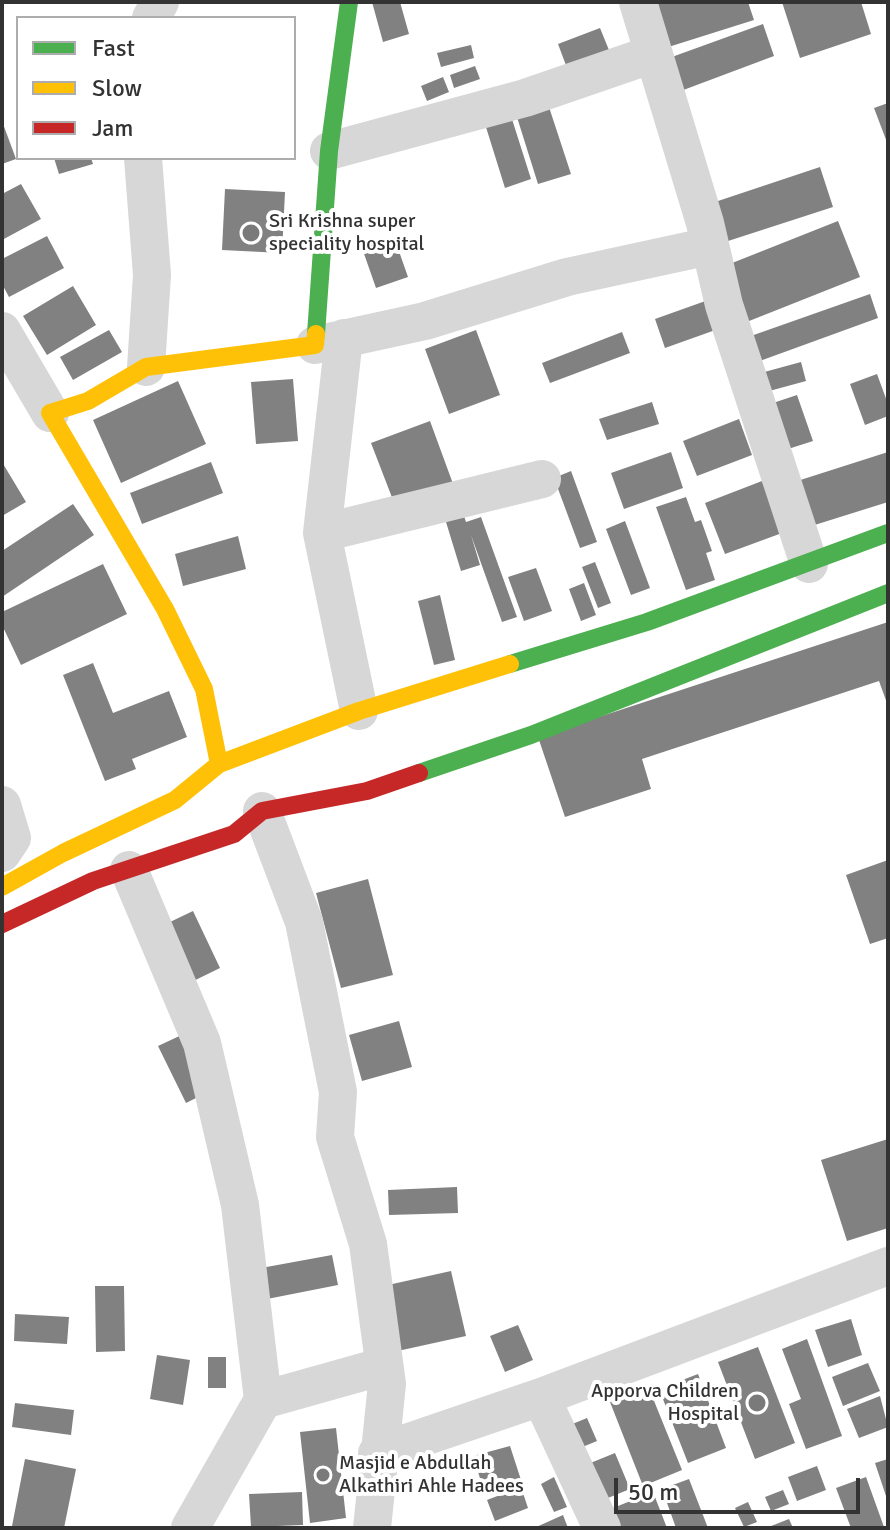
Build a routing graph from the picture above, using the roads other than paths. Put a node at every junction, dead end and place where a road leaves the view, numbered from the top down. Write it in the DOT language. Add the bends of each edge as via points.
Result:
graph roads {
  1 [pos="349,2"];
  2 [pos="638,2"];
  3 [pos="653,54"];
  4 [pos="329,151"];
  5 [pos="143,160"];
  6 [pos="710,246"];
  7 [pos="2,331"];
  8 [pos="330,342"];
  9 [pos="146,367"];
  10 [pos="50,413"];
  11 [pos="542,479"];
  12 [pos="322,533"];
  13 [pos="888,533"];
  14 [pos="809,564"];
  15 [pos="888,593"];
  16 [pos="359,711"];
  17 [pos="219,764"];
  18 [pos="2,805"];
  19 [pos="262,811"];
  20 [pos="2,853"];
  21 [pos="129,870"];
  22 [pos="2,887"];
  23 [pos="2,894"];
  24 [pos="42,903"];
  25 [pos="2,924"];
  26 [pos="888,1266"];
  27 [pos="384,1366"];
  28 [pos="541,1397"];
  29 [pos="263,1400"];
  30 [pos="377,1453"];
  31 [pos="190,1528"];
  32 [pos="372,1528"];
  33 [pos="602,1528"];
  1 -- 4 [label="main road"];
  2 -- 3 [label="street"];
  3 -- 4 [label="street" via="525,98"];
  3 -- 6 [label="street"];
  4 -- 8 [label="main road"];
  5 -- 9 [label="street" via="152,275"];
  6 -- 8 [label="street" via="567,277 425,321"];
  6 -- 14 [label="street" via="724,305"];
  7 -- 10 [label="street"];
  8 -- 9 [label="main road"];
  8 -- 12 [label="street"];
  9 -- 10 [label="main road" via="88,401"];
  10 -- 17 [label="main road" via="165,609 204,689"];
  11 -- 12 [label="street"];
  12 -- 16 [label="street"];
  13 -- 14 [label="main road"];
  14 -- 16 [label="main road" via="647,622"];
  15 -- 19 [label="main road" via="531,735 367,791"];
  16 -- 17 [label="main road"];
  17 -- 22 [label="main road" via="175,800"];
  18 -- 20 [label="street" via="12,838"];
  19 -- 21 [label="main road" via="234,834"];
  19 -- 27 [label="street" via="304,922 338,1092 335,1137 368,1244"];
  21 -- 24 [label="main road"];
  21 -- 29 [label="street" via="202,1043 240,1205"];
  23 -- 24 [label="main road"];
  24 -- 25 [label="main road"];
  26 -- 28 [label="street"];
  27 -- 29 [label="street"];
  27 -- 30 [label="street" via="387,1384"];
  28 -- 30 [label="street"];
  28 -- 33 [label="street"];
  29 -- 31 [label="street"];
  30 -- 32 [label="street"];
}
